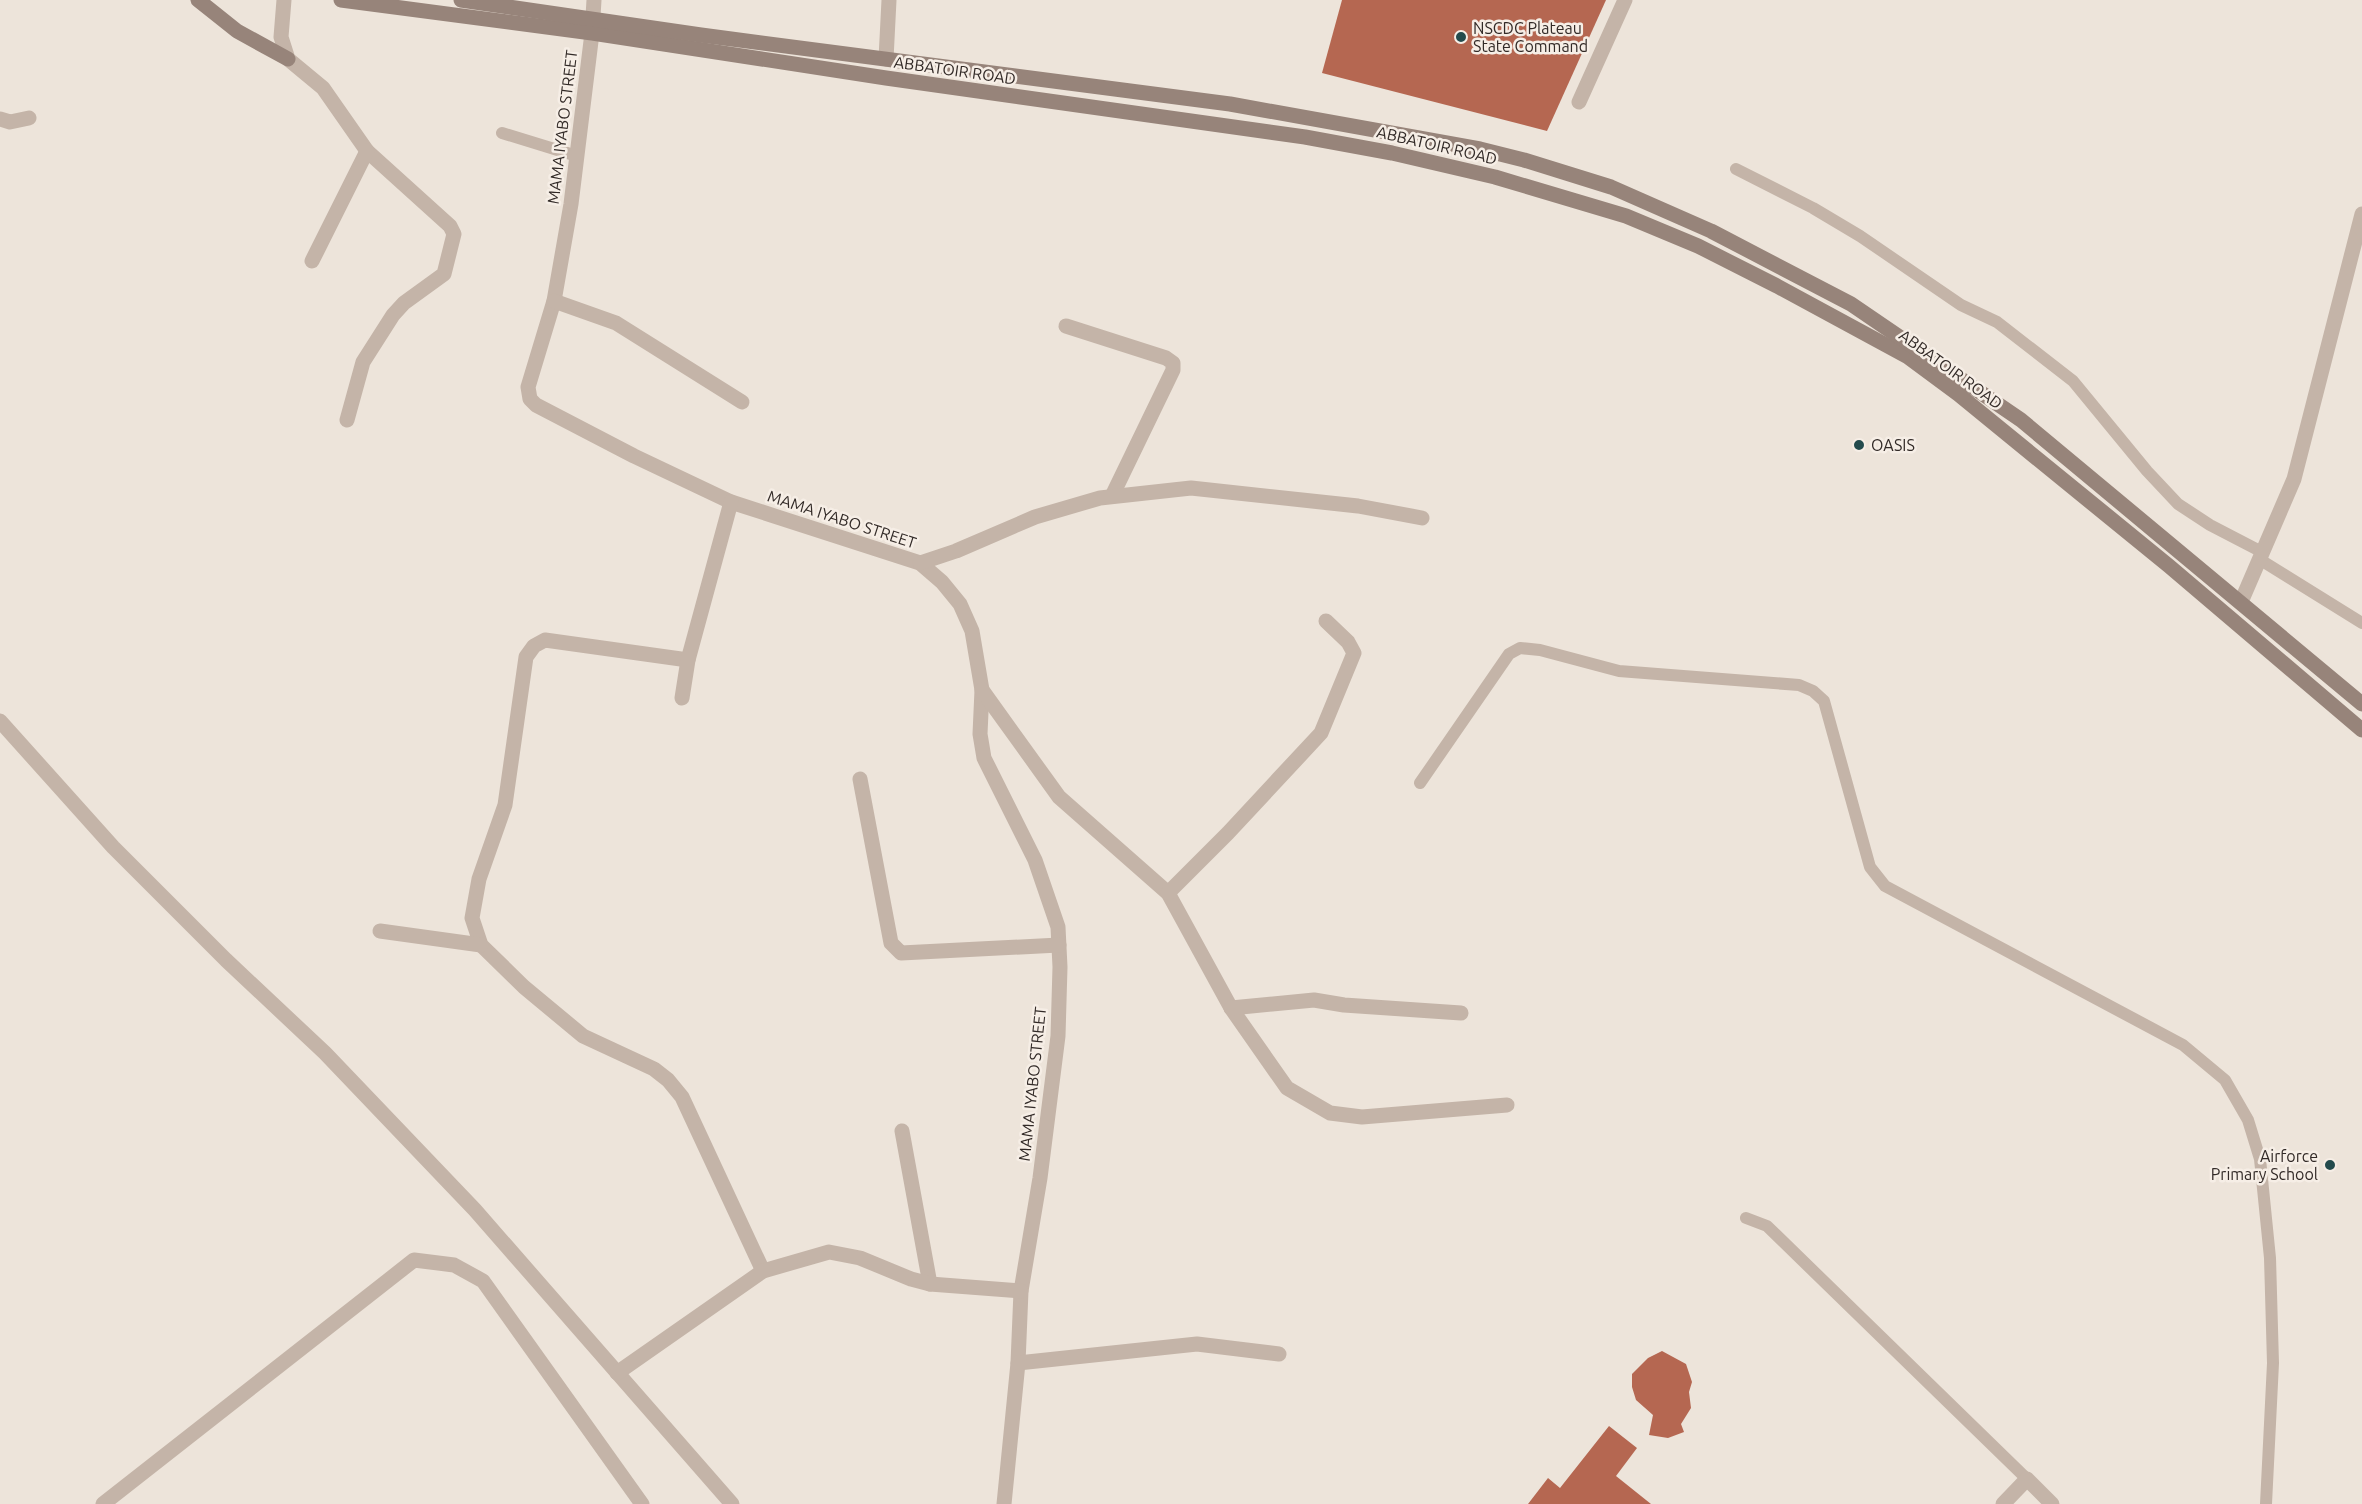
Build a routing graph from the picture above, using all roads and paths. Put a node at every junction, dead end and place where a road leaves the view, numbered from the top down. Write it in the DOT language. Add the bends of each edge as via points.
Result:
graph roads {
  1 [pos="198,0"];
  2 [pos="284,0"];
  3 [pos="341,0"];
  4 [pos="461,0"];
  5 [pos="594,0"];
  6 [pos="889,0"];
  7 [pos="1625,0"];
  8 [pos="593,26"];
  9 [pos="288,59"];
  10 [pos="886,59"];
  11 [pos="1579,102"];
  12 [pos="29,118"];
  13 [pos="0,119"];
  14 [pos="502,133"];
  15 [pos="367,151"];
  16 [pos="577,156"];
  17 [pos="1736,170"];
  18 [pos="2362,214"];
  19 [pos="312,261"];
  20 [pos="554,301"];
  21 [pos="1066,326"];
  22 [pos="742,402"];
  23 [pos="347,420"];
  24 [pos="1112,496"];
  25 [pos="731,502"];
  26 [pos="1422,518"];
  27 [pos="2261,555"];
  28 [pos="920,563"];
  29 [pos="2241,602"];
  30 [pos="1326,621"];
  31 [pos="2362,623"];
  32 [pos="688,660"];
  33 [pos="982,690"];
  34 [pos="682,698"];
  35 [pos="2362,704"];
  36 [pos="0,722"];
  37 [pos="2362,730"];
  38 [pos="860,779"];
  39 [pos="1420,783"];
  40 [pos="1168,893"];
  41 [pos="380,932"];
  42 [pos="481,945"];
  43 [pos="1059,945"];
  44 [pos="1231,1008"];
  45 [pos="1461,1013"];
  46 [pos="1508,1105"];
  47 [pos="902,1131"];
  48 [pos="1746,1218"];
  49 [pos="763,1271"];
  50 [pos="930,1284"];
  51 [pos="1021,1291"];
  52 [pos="1279,1354"];
  53 [pos="1018,1363"];
  54 [pos="617,1373"];
  55 [pos="2027,1479"];
  56 [pos="1999,1503"];
  57 [pos="103,1504"];
  58 [pos="642,1504"];
  59 [pos="732,1504"];
  60 [pos="1004,1504"];
  61 [pos="2052,1504"];
  62 [pos="2266,1504"];
  1 -- 9 [label="street" via="237,31"];
  2 -- 9 [label="street" via="281,37"];
  3 -- 8 [label="street, ABBATOIR ROAD"];
  4 -- 8 [label="street, ABBATOIR ROAD"];
  5 -- 8 [label="street, MAMA IYABO STREET"];
  6 -- 10 [label="street"];
  7 -- 11 [label="street"];
  8 -- 10 [label="street, ABBATOIR ROAD"];
  8 -- 16 [label="street, MAMA IYABO STREET"];
  8 -- 37 [label="street, ABBATOIR ROAD" via="794,64 1327,141 1495,177 1626,216 1698,246 1908,357 2169,566"];
  9 -- 15 [label="street" via="323,88"];
  10 -- 29 [label="street, ABBATOIR ROAD" via="1230,104 1480,149 1611,187 1711,231 1851,304 2021,420"];
  12 -- 13 [label="street" via="9,122"];
  14 -- 16 [label="lane"];
  15 -- 19 [label="street"];
  15 -- 23 [label="street" via="450,226 454,234 444,274 404,303 363,362"];
  16 -- 20 [label="street, MAMA IYABO STREET"];
  17 -- 27 [label="lane" via="1813,208 1961,305 1997,322 2073,381 2178,504"];
  18 -- 27 [label="street" via="2294,479"];
  20 -- 22 [label="street" via="616,323"];
  20 -- 25 [label="street, MAMA IYABO STREET" via="528,387 536,405"];
  21 -- 24 [label="street" via="1173,363"];
  24 -- 26 [label="street" via="1191,488"];
  24 -- 28 [label="street" via="1035,517"];
  25 -- 28 [label="street, MAMA IYABO STREET"];
  25 -- 32 [label="street"];
  27 -- 29 [label="street"];
  27 -- 31 [label="lane"];
  28 -- 33 [label="street, MAMA IYABO STREET" via="960,603 972,631"];
  29 -- 35 [label="street, ABBATOIR ROAD"];
  30 -- 40 [label="street" via="1354,653 1321,733"];
  32 -- 34 [label="street"];
  32 -- 42 [label="street" via="545,640 526,657 505,805 479,879 472,918"];
  33 -- 40 [label="street" via="1059,796"];
  33 -- 43 [label="street, MAMA IYABO STREET" via="980,734 984,758 1035,860 1058,927"];
  36 -- 54 [label="street" via="113,848 325,1053 459,1194"];
  38 -- 43 [label="street" via="891,943 901,953"];
  39 -- 62 [label="lane" via="1509,654 1520,648 1619,671 1799,685 1813,691 1824,701 1870,867 1885,886 2183,1045 2224,1080 2248,1120 2260,1160 2270,1258 2273,1363"];
  40 -- 44 [label="street"];
  41 -- 42 [label="street"];
  42 -- 49 [label="street" via="524,987 584,1036 654,1069 668,1080 682,1097"];
  43 -- 51 [label="street, MAMA IYABO STREET" via="1058,1036"];
  44 -- 45 [label="street" via="1314,1000"];
  44 -- 46 [label="street" via="1287,1088 1330,1113 1362,1117"];
  47 -- 50 [label="street"];
  48 -- 55 [label="lane" via="1767,1226"];
  49 -- 50 [label="street" via="829,1252 860,1258"];
  49 -- 54 [label="street"];
  50 -- 51 [label="street"];
  51 -- 53 [label="street, MAMA IYABO STREET"];
  52 -- 53 [label="street" via="1197,1344"];
  53 -- 60 [label="street, MAMA IYABO STREET"];
  54 -- 59 [label="street"];
  55 -- 56 [label="street"];
  55 -- 61 [label="street"];
  57 -- 58 [label="street" via="414,1260 454,1265 483,1281"];
}
